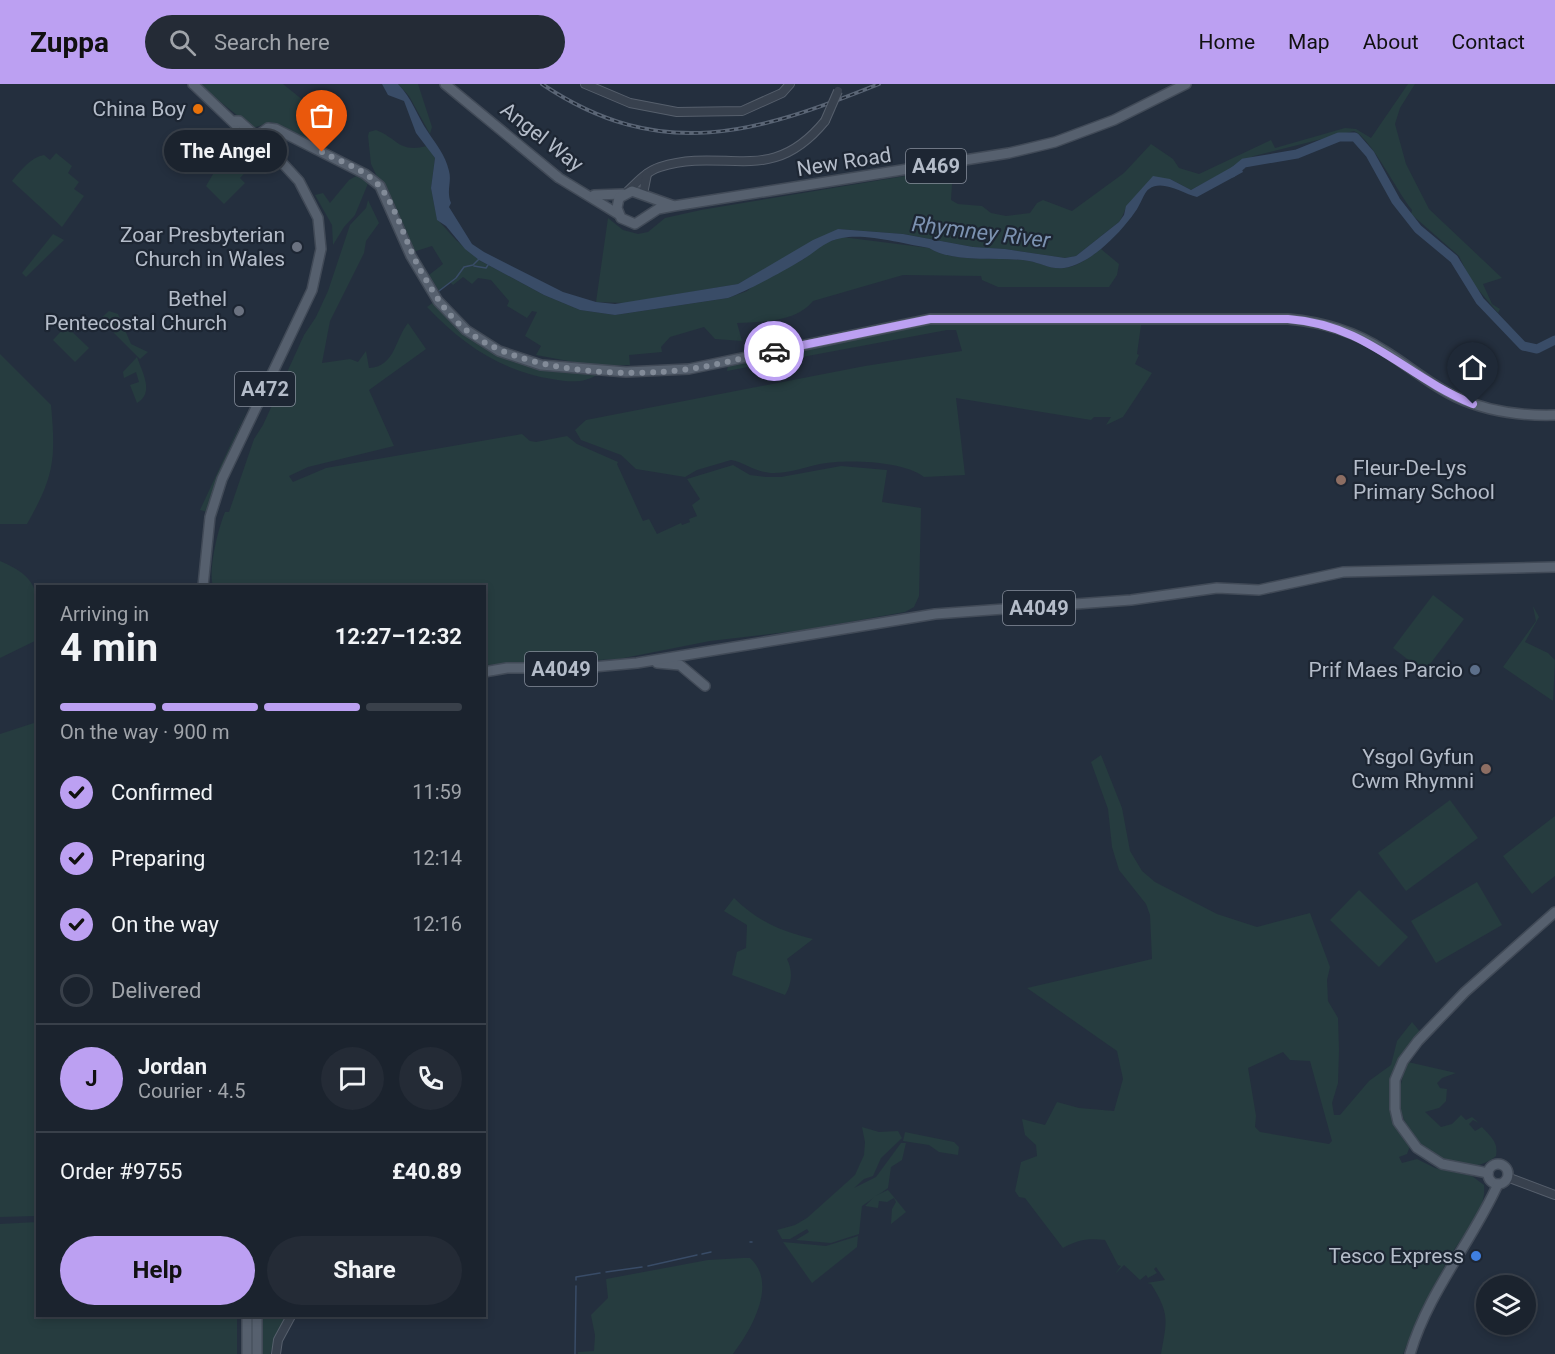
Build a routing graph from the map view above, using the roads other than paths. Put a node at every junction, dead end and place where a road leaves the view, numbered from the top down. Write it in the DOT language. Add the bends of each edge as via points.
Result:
graph roads {
  1 [pos="193,84"];
  2 [pos="445,84"];
  3 [pos="451,84"];
  4 [pos="585,84"];
  5 [pos="790,84"];
  6 [pos="1186,84"];
  7 [pos="840,87"];
  8 [pos="475,107"];
  9 [pos="235,121"];
  10 [pos="261,139"];
  11 [pos="648,173"];
  12 [pos="625,193"];
  13 [pos="588,194"];
  14 [pos="645,195"];
  15 [pos="674,206"];
  16 [pos="618,214"];
  17 [pos="648,216"];
  18 [pos="1555,416"];
  19 [pos="1555,567"];
  20 [pos="203,585"];
  21 [pos="637,663"];
  22 [pos="486,672"];
  23 [pos="705,686"];
  24 [pos="1555,912"];
  25 [pos="1507,1177"];
  26 [pos="1492,1179"];
  27 [pos="1555,1195"];
  28 [pos="247,1317"];
  29 [pos="257,1317"];
  30 [pos="290,1317"];
  31 [pos="246,1354"];
  32 [pos="257,1354"];
  33 [pos="276,1354"];
  34 [pos="1410,1354"];
  1 -- 9 [label="main road, A472"];
  2 -- 8 [label="main road"];
  3 -- 8 [label="main road"];
  4 -- 5 [label="street" via="630,103 677,112 742,111 782,93"];
  6 -- 15 [label="main road, New Road / A469" via="1114,120 1010,153"];
  7 -- 11 [label="street, bridge" via="825,122 803,146 772,159 685,163"];
  8 -- 13 [label="main road, Angel Way" via="559,178"];
  9 -- 10 [label="main road, A472"];
  9 -- 10 [label="main road, A472" via="261,147"];
  10 -- 18 [label="main road" via="268,128 276,129 365,174 380,186 411,256 438,301 466,330 499,351 541,365 626,372 689,369 930,319 1288,319 1321,323 1360,338 1439,388 1473,404 1502,412"];
  10 -- 20 [label="main road, A472" via="294,175 313,205 321,236 320,261 312,290 222,479 210,517"];
  11 -- 12 [label="street"];
  11 -- 14 [label="street"];
  12 -- 13 [label="main road, Angel Way"];
  12 -- 14 [label="main road" via="637,191"];
  12 -- 16 [label="main road" via="618,203"];
  13 -- 16 [label="main road, Angel Way"];
  14 -- 15 [label="main road, New Road / A469"];
  14 -- 17 [label="main road" via="650,205"];
  15 -- 17 [label="main road, New Road / A469"];
  16 -- 17 [label="main road" via="630,224 640,223"];
  19 -- 21 [label="main road, A4049" via="1343,572 1259,590 1217,588 1131,600 935,614"];
  21 -- 22 [label="main road, A4049"];
  21 -- 23 [label="main road" via="680,665"];
  24 -- 26 [label="main road" via="1465,992 1418,1041 1403,1060 1395,1080 1398,1122 1417,1148 1442,1164"];
  25 -- 26 [label="main road"];
  25 -- 26 [label="main road" via="1507,1170 1500,1164 1493,1166"];
  25 -- 27 [label="street"];
  26 -- 34 [label="main road" via="1476,1229 1431,1300"];
  28 -- 31 [label="main road"];
  29 -- 32 [label="main road"];
  30 -- 33 [label="street" via="278,1340"];
}
